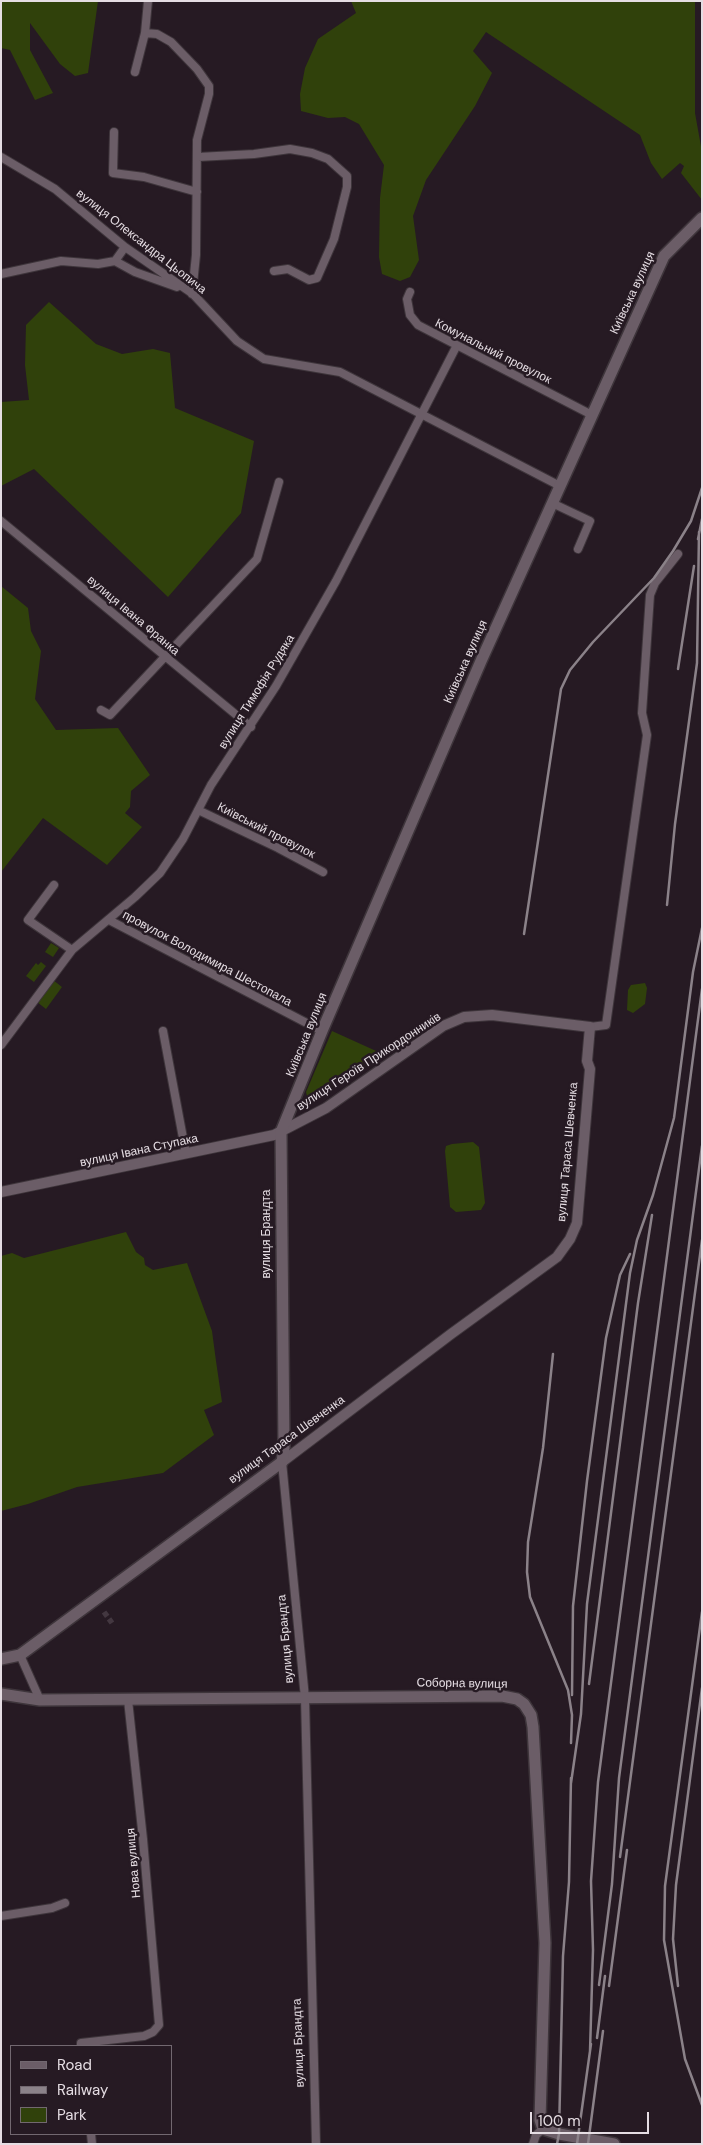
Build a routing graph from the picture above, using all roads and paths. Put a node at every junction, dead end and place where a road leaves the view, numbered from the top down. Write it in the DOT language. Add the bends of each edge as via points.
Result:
graph roads {
  1 [pos="148,1"];
  2 [pos="145,32"];
  3 [pos="135,72"];
  4 [pos="114,132"];
  5 [pos="1,157"];
  6 [pos="198,157"];
  7 [pos="197,192"];
  8 [pos="702,218"];
  9 [pos="125,247"];
  10 [pos="115,262"];
  11 [pos="274,271"];
  12 [pos="1,274"];
  13 [pos="410,292"];
  14 [pos="193,294"];
  15 [pos="456,347"];
  16 [pos="421,414"];
  17 [pos="592,415"];
  18 [pos="279,482"];
  19 [pos="560,486"];
  20 [pos="552,503"];
  21 [pos="1,521"];
  22 [pos="578,549"];
  23 [pos="678,554"];
  24 [pos="164,657"];
  25 [pos="101,710"];
  26 [pos="251,727"];
  27 [pos="198,810"];
  28 [pos="323,872"];
  29 [pos="54,885"];
  30 [pos="109,920"];
  31 [pos="72,950"];
  32 [pos="590,1028"];
  33 [pos="162,1031"];
  34 [pos="322,1031"];
  35 [pos="1,1045"];
  36 [pos="282,1132"];
  37 [pos="186,1154"];
  38 [pos="1,1192"];
  39 [pos="282,1462"];
  40 [pos="20,1654"];
  41 [pos="1,1659"];
  42 [pos="1,1694"];
  43 [pos="305,1698"];
  44 [pos="40,1700"];
  45 [pos="128,1700"];
  46 [pos="65,1903"];
  47 [pos="1,1916"];
  48 [pos="82,2045"];
  49 [pos="543,2128"];
  50 [pos="592,2142"];
  51 [pos="316,2144"];
  52 [pos="533,2144"];
  53 [pos="614,2144"];
  1 -- 2 [label="street"];
  2 -- 3 [label="street"];
  2 -- 6 [label="street" via="171,42 209,86 197,140"];
  4 -- 7 [label="street" via="113,173 144,177"];
  5 -- 9 [label="street, вулиця Олександра Цьопича" via="56,189"];
  6 -- 7 [label="street"];
  6 -- 11 [label="street" via="290,149 328,159 347,176 334,238 317,278 309,280 288,269"];
  7 -- 14 [label="street"];
  8 -- 17 [label="main road, Київська вулиця" via="664,256"];
  9 -- 10 [label="street"];
  9 -- 14 [label="street, вулиця Олександра Цьопича"];
  10 -- 12 [label="street" via="62,261"];
  10 -- 14 [label="street"];
  13 -- 15 [label="street, Комунальний провулок" via="406,298 410,315 418,325"];
  14 -- 16 [label="street, вулиця Олександра Цьопича" via="237,341 264,359 340,372"];
  15 -- 16 [label="street, вулиця Тимофія Рудяка"];
  15 -- 17 [label="street, Комунальний провулок"];
  16 -- 19 [label="street, вулиця Олександра Цьопича"];
  16 -- 26 [label="street, вулиця Тимофія Рудяка" via="336,581"];
  17 -- 19 [label="main road, Київська вулиця"];
  18 -- 24 [label="street" via="257,559"];
  19 -- 20 [label="main road, Київська вулиця"];
  20 -- 22 [label="street" via="590,521"];
  20 -- 34 [label="main road, Київська вулиця"];
  21 -- 24 [label="street, вулиця Івана Франка"];
  23 -- 32 [label="street" via="655,583 650,595 642,713 647,735 606,1025"];
  24 -- 25 [label="street" via="110,715"];
  24 -- 26 [label="street, вулиця Івана Франка"];
  26 -- 27 [label="street, вулиця Тимофія Рудяка" via="210,785"];
  27 -- 28 [label="street, Київський провулок"];
  27 -- 30 [label="street, вулиця Тимофія Рудяка" via="160,873"];
  29 -- 31 [label="street" via="28,920"];
  30 -- 31 [label="street, вулиця Тимофія Рудяка"];
  30 -- 34 [label="street, провулок Володимира Шестопала"];
  31 -- 35 [label="street, вулиця Тимофія Рудяка"];
  32 -- 36 [label="street, вулиця Героїв Прикордонників" via="492,1015 464,1017 443,1026 326,1108"];
  32 -- 39 [label="street, вулиця Тараса Шевченка" via="587,1061 590,1069 577,1223 558,1257"];
  33 -- 37 [label="street"];
  34 -- 36 [label="main road, Київська вулиця"];
  36 -- 37 [label="street, вулиця Івана Ступака"];
  36 -- 39 [label="main road, вулиця Брандта"];
  37 -- 38 [label="street, вулиця Івана Ступака"];
  39 -- 40 [label="main road, вулиця Тараса Шевченка"];
  39 -- 43 [label="street, вулиця Брандта"];
  40 -- 41 [label="main road"];
  40 -- 44 [label="street"];
  42 -- 44 [label="main road, Соборна вулиця"];
  43 -- 45 [label="main road, Соборна вулиця"];
  43 -- 49 [label="main road, Соборна вулиця" via="502,1696 517,1699 531,1715 545,1943 540,2120"];
  43 -- 51 [label="street, вулиця Брандта"];
  44 -- 45 [label="main road, Соборна вулиця"];
  45 -- 48 [label="street, Нова вулиця" via="158,2025 154,2032 144,2036"];
  46 -- 47 [label="street"];
  49 -- 50 [label="main road"];
  49 -- 52 [label="street"];
  50 -- 53 [label="main road"];
}
